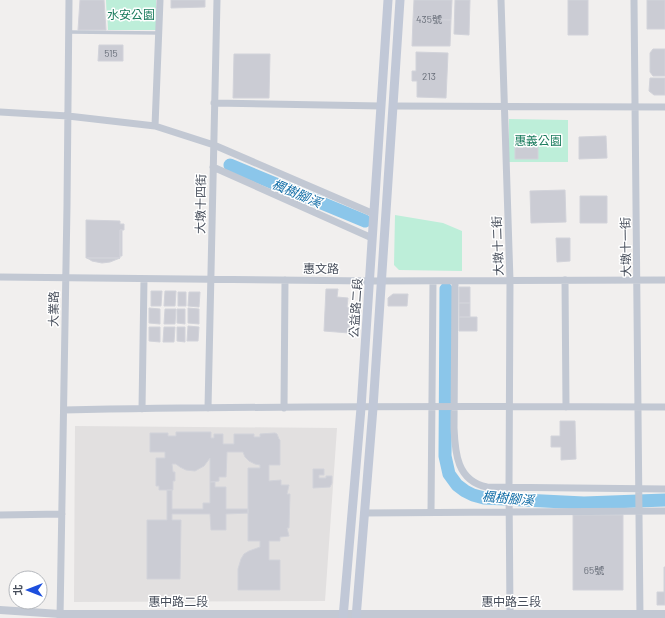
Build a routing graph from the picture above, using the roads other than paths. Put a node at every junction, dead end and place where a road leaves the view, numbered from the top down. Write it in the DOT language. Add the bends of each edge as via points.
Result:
graph roads {
  1 [pos="69,0"];
  2 [pos="160,0"];
  3 [pos="217,0"];
  4 [pos="388,0"];
  5 [pos="400,0"];
  6 [pos="501,0"];
  7 [pos="634,0"];
  8 [pos="69,32"];
  9 [pos="159,32"];
  10 [pos="214,103"];
  11 [pos="381,106"];
  12 [pos="393,106"];
  13 [pos="505,106"];
  14 [pos="636,107"];
  15 [pos="665,107"];
  16 [pos="0,112"];
  17 [pos="68,116"];
  18 [pos="155,126"];
  19 [pos="214,145"];
  20 [pos="213,167"];
  21 [pos="374,214"];
  22 [pos="372,238"];
  23 [pos="0,277"];
  24 [pos="66,278"];
  25 [pos="144,279"];
  26 [pos="211,279"];
  27 [pos="284,280"];
  28 [pos="565,280"];
  29 [pos="637,280"];
  30 [pos="665,280"];
  31 [pos="369,281"];
  32 [pos="381,281"];
  33 [pos="433,281"];
  34 [pos="455,281"];
  35 [pos="510,281"];
  36 [pos="434,407"];
  37 [pos="452,407"];
  38 [pos="510,407"];
  39 [pos="566,407"];
  40 [pos="638,407"];
  41 [pos="665,407"];
  42 [pos="208,408"];
  43 [pos="284,408"];
  44 [pos="361,408"];
  45 [pos="373,408"];
  46 [pos="142,409"];
  47 [pos="64,410"];
  48 [pos="665,489"];
  49 [pos="509,490"];
  50 [pos="639,492"];
  51 [pos="509,510"];
  52 [pos="639,511"];
  53 [pos="665,511"];
  54 [pos="431,512"];
  55 [pos="364,513"];
  56 [pos="0,514"];
  57 [pos="62,514"];
  58 [pos="0,610"];
  59 [pos="510,614"];
  60 [pos="665,614"];
  61 [pos="60,616"];
  62 [pos="343,616"];
  63 [pos="356,616"];
  64 [pos="640,616"];
  1 -- 8 [label="street, 大業路"];
  2 -- 9 [label="street"];
  3 -- 10 [label="street, 大墩十四街"];
  4 -- 11 [label="main road, 公益路二段"];
  5 -- 12 [label="main road, 公益路二段"];
  6 -- 13 [label="street, 大墩十二街"];
  7 -- 14 [label="street, 大墩十一街"];
  8 -- 9 [label="lane"];
  8 -- 17 [label="street, 大業路"];
  9 -- 18 [label="street"];
  10 -- 11 [label="street"];
  10 -- 19 [label="street, 大墩十四街"];
  11 -- 21 [label="main road, 公益路二段"];
  12 -- 13 [label="street"];
  12 -- 32 [label="main road, 公益路二段"];
  13 -- 14 [label="street"];
  13 -- 35 [label="street, 大墩十二街"];
  14 -- 15 [label="street"];
  14 -- 29 [label="street, 大墩十一街"];
  16 -- 17 [label="street"];
  17 -- 18 [label="street"];
  17 -- 24 [label="street, 大業路"];
  18 -- 19 [label="street"];
  19 -- 20 [label="street, 大墩十四街"];
  19 -- 21 [label="street"];
  20 -- 22 [label="street"];
  20 -- 26 [label="street, 大墩十四街"];
  21 -- 22 [label="main road, 公益路二段"];
  22 -- 31 [label="main road, 公益路二段"];
  23 -- 24 [label="street, 惠文路"];
  24 -- 25 [label="street, 惠文路"];
  24 -- 47 [label="street, 大業路"];
  25 -- 26 [label="street, 惠文路"];
  25 -- 46 [label="street"];
  26 -- 27 [label="street, 惠文路"];
  26 -- 42 [label="street, 大墩十四街"];
  27 -- 31 [label="street, 惠文路"];
  27 -- 43 [label="street"];
  28 -- 29 [label="street, 惠文路"];
  28 -- 35 [label="street, 惠文路"];
  28 -- 39 [label="street"];
  29 -- 30 [label="street, 惠文路"];
  29 -- 40 [label="street, 大墩十一街"];
  31 -- 32 [label="street, 惠文路"];
  31 -- 44 [label="main road, 公益路二段"];
  32 -- 33 [label="street, 惠文路"];
  32 -- 45 [label="main road, 公益路二段"];
  33 -- 34 [label="street, 惠文路"];
  33 -- 36 [label="street"];
  34 -- 35 [label="street, 惠文路"];
  34 -- 37 [label="street"];
  35 -- 38 [label="street, 大墩十二街"];
  36 -- 37 [label="street"];
  36 -- 45 [label="street"];
  36 -- 54 [label="street"];
  37 -- 38 [label="street"];
  37 -- 49 [label="street" via="455,449 462,470 480,486"];
  38 -- 39 [label="street"];
  38 -- 49 [label="street, 大墩十二街"];
  39 -- 40 [label="street"];
  40 -- 41 [label="street"];
  40 -- 50 [label="street, 大墩十一街"];
  42 -- 43 [label="street"];
  42 -- 46 [label="street"];
  43 -- 44 [label="street"];
  44 -- 45 [label="street"];
  44 -- 62 [label="main road, 公益路二段"];
  45 -- 55 [label="main road, 公益路二段"];
  46 -- 47 [label="street"];
  47 -- 57 [label="street, 大業路"];
  48 -- 50 [label="street"];
  49 -- 50 [label="street"];
  49 -- 51 [label="street, 大墩十二街"];
  50 -- 52 [label="street, 大墩十一街"];
  51 -- 52 [label="street"];
  51 -- 54 [label="street"];
  51 -- 59 [label="street"];
  52 -- 53 [label="street"];
  52 -- 64 [label="street"];
  54 -- 55 [label="street"];
  55 -- 63 [label="main road, 公益路二段"];
  56 -- 57 [label="street"];
  57 -- 61 [label="street, 大業路"];
  58 -- 61 [label="street, 惠中路二段"];
  59 -- 63 [label="street, 惠中路三段"];
  59 -- 64 [label="street, 惠中路三段"];
  60 -- 64 [label="street, 惠中路三段"];
  61 -- 62 [label="street, 惠中路二段"];
  62 -- 63 [label="street, 惠中路二段"];
}
